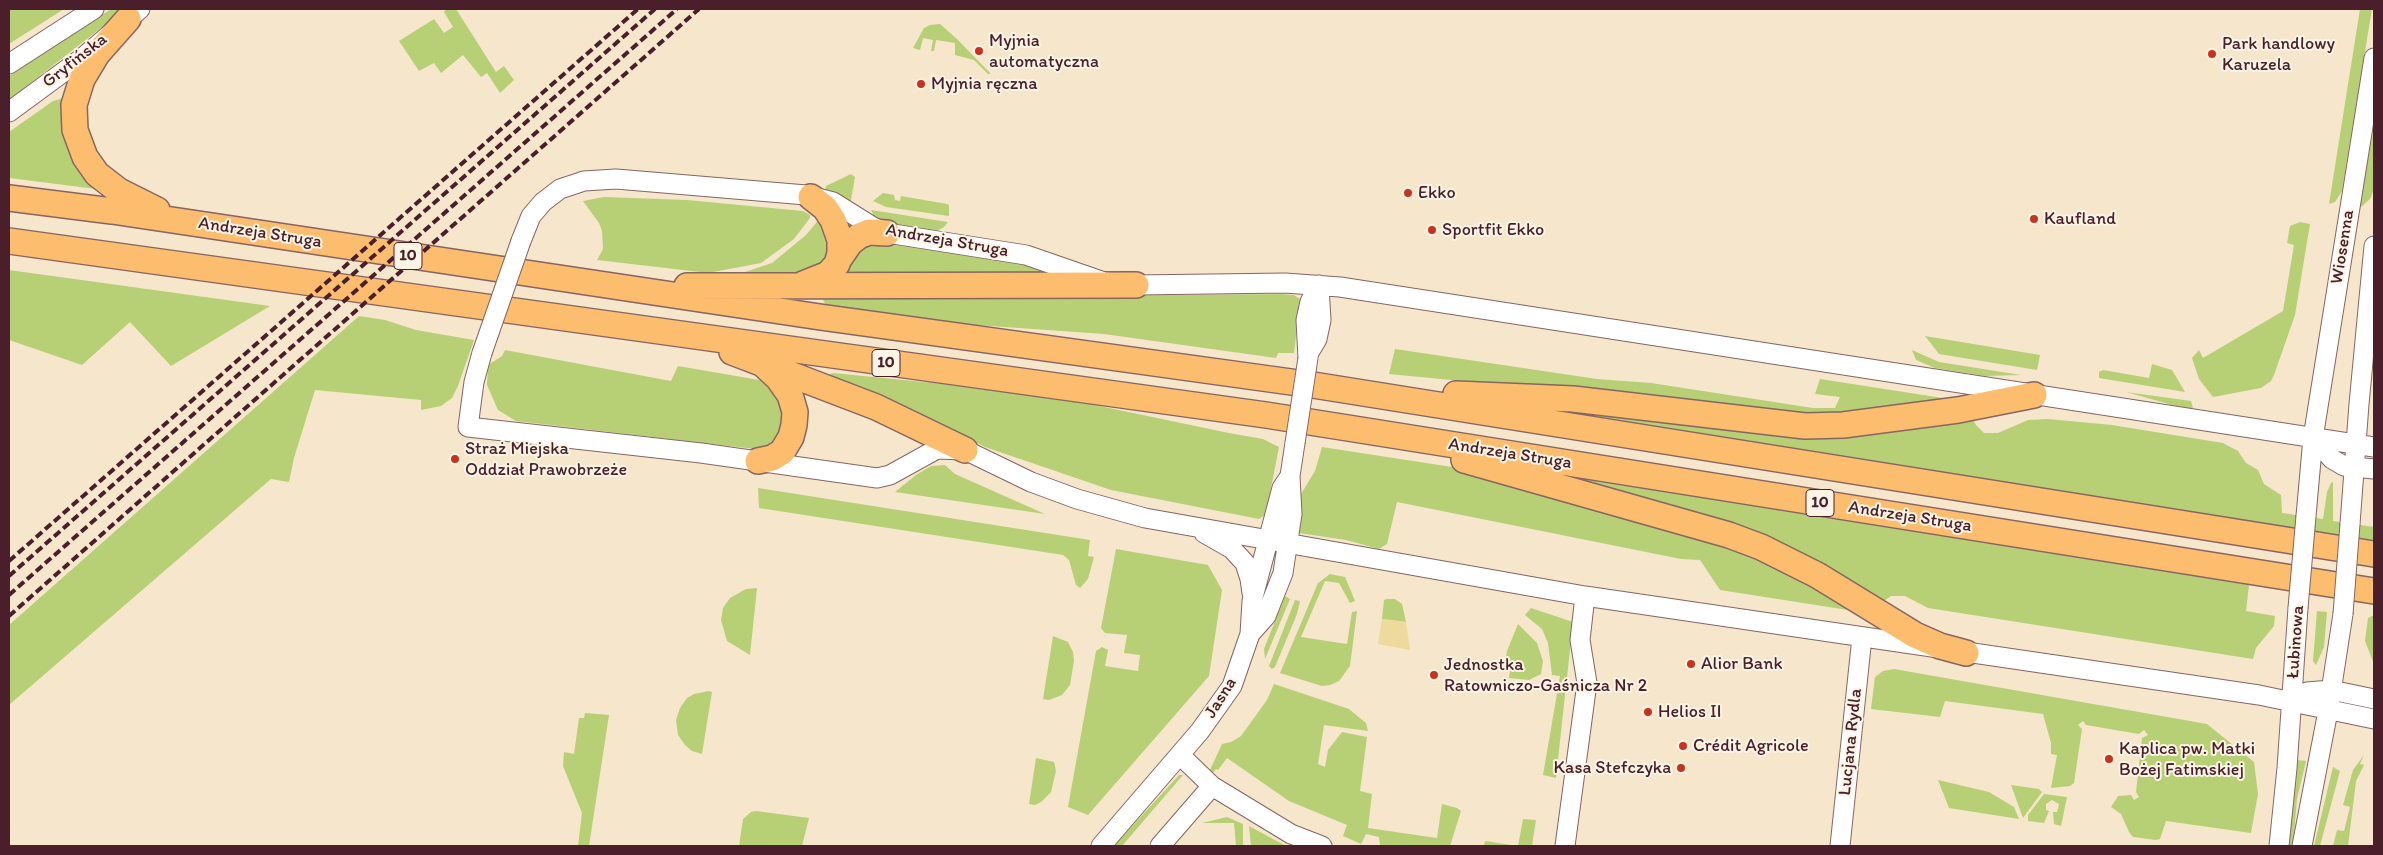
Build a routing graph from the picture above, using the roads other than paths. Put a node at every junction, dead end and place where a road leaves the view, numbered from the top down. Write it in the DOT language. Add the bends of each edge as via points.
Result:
graph roads {
  1 [pos="94,9"];
  2 [pos="134,14"];
  3 [pos="2374,58"];
  4 [pos="9,64"];
  5 [pos="9,112"];
  6 [pos="811,197"];
  7 [pos="9,198"];
  8 [pos="190,223"];
  9 [pos="887,233"];
  10 [pos="9,241"];
  11 [pos="2374,246"];
  12 [pos="839,259"];
  13 [pos="1136,285"];
  14 [pos="1318,285"];
  15 [pos="791,286"];
  16 [pos="627,288"];
  17 [pos="681,333"];
  18 [pos="760,362"];
  19 [pos="1313,385"];
  20 [pos="2034,395"];
  21 [pos="1266,415"];
  22 [pos="2313,438"];
  23 [pos="2365,445"];
  24 [pos="965,450"];
  25 [pos="758,461"];
  26 [pos="2355,468"];
  27 [pos="2374,469"];
  28 [pos="1290,476"];
  29 [pos="1190,524"];
  30 [pos="1269,540"];
  31 [pos="1288,544"];
  32 [pos="2374,554"];
  33 [pos="2374,591"];
  34 [pos="1585,596"];
  35 [pos="1252,601"];
  36 [pos="1250,634"];
  37 [pos="1862,637"];
  38 [pos="1966,652"];
  39 [pos="2331,690"];
  40 [pos="2374,699"];
  41 [pos="2292,701"];
  42 [pos="2328,711"];
  43 [pos="2374,719"];
  44 [pos="1180,755"];
  45 [pos="1212,786"];
  46 [pos="1101,846"];
  47 [pos="1160,846"];
  48 [pos="1322,846"];
  49 [pos="1565,846"];
  50 [pos="1840,846"];
  51 [pos="2279,846"];
  52 [pos="2302,846"];
  1 -- 4 [label="street, Gryfińska"];
  2 -- 5 [label="street, Gryfińska" via="81,59"];
  2 -- 8 [label="main road" via="97,54 78,87 73,109 78,140 90,166 112,186 150,208"];
  3 -- 22 [label="street, Wiosenna"];
  6 -- 9 [label="street, Andrzeja Struga" via="833,202"];
  6 -- 12 [label="main road" via="825,208 833,220 840,240"];
  6 -- 25 [label="street, Andrzeja Struga, bridge" via="616,179 584,181 560,188 531,216 474,382 468,427"];
  7 -- 8 [label="main road, Andrzeja Struga / 10"];
  8 -- 16 [label="main road, Andrzeja Struga / 10"];
  9 -- 12 [label="main road" via="869,232 859,236"];
  9 -- 13 [label="street, Andrzeja Struga" via="1026,255 1095,280"];
  10 -- 17 [label="main road, Andrzeja Struga / 10"];
  11 -- 23 [label="street, Wiosenna"];
  12 -- 15 [label="main road" via="821,279"];
  13 -- 14 [label="street, Andrzeja Struga"];
  13 -- 15 [label="main road"];
  14 -- 20 [label="street, Andrzeja Struga"];
  14 -- 28 [label="street, bridge" via="1321,320 1317,339 1308,356"];
  15 -- 16 [label="main road"];
  16 -- 19 [label="main road, Andrzeja Struga / 10" via="820,318"];
  17 -- 18 [label="main road"];
  17 -- 21 [label="main road, Andrzeja Struga / 10"];
  18 -- 24 [label="main road" via="876,407"];
  18 -- 25 [label="main road" via="778,378 790,395 795,412 788,445 772,458"];
  19 -- 20 [label="main road" via="1573,399 1805,426 1843,425 1948,411"];
  19 -- 32 [label="main road, Andrzeja Struga / 10"];
  20 -- 22 [label="street, Andrzeja Struga"];
  21 -- 33 [label="main road, Andrzeja Struga / 10"];
  21 -- 38 [label="main road" via="1453,457 1746,541 1793,561 1920,638"];
  22 -- 23 [label="street, Andrzeja Struga"];
  22 -- 26 [label="street" via="2332,459"];
  22 -- 41 [label="street, Łubinowa, bridge"];
  23 -- 26 [label="street"];
  24 -- 25 [label="street, Andrzeja Struga" via="937,449 890,475 877,478"];
  24 -- 29 [label="street, Andrzeja Struga" via="1031,482 1077,499 1145,518"];
  26 -- 27 [label="street"];
  26 -- 39 [label="street, bridge" via="2344,614"];
  28 -- 30 [label="street" via="1282,488"];
  28 -- 31 [label="street" via="1292,509"];
  29 -- 30 [label="street, Andrzeja Struga"];
  29 -- 35 [label="street, Andrzeja Struga" via="1232,549 1245,563"];
  30 -- 31 [label="street, Andrzeja Struga"];
  30 -- 35 [label="street, Jasna"];
  31 -- 34 [label="street, Andrzeja Struga"];
  31 -- 36 [label="street, Jasna" via="1283,573 1266,616"];
  34 -- 37 [label="street, Andrzeja Struga"];
  34 -- 49 [label="street" via="1580,640 1587,683"];
  35 -- 36 [label="street, Jasna"];
  36 -- 44 [label="street, Jasna" via="1232,686"];
  37 -- 38 [label="street, Andrzeja Struga"];
  37 -- 50 [label="street, Lucjana Rydla"];
  38 -- 41 [label="street, Andrzeja Struga"];
  39 -- 40 [label="street"];
  39 -- 41 [label="street" via="2307,692"];
  39 -- 42 [label="street"];
  41 -- 42 [label="street, Andrzeja Struga"];
  41 -- 51 [label="street, Łubinowa"];
  42 -- 43 [label="street, Andrzeja Struga"];
  42 -- 52 [label="street"];
  44 -- 45 [label="street"];
  44 -- 46 [label="street, Jasna"];
  45 -- 47 [label="street"];
  45 -- 48 [label="street" via="1291,834"];
}
